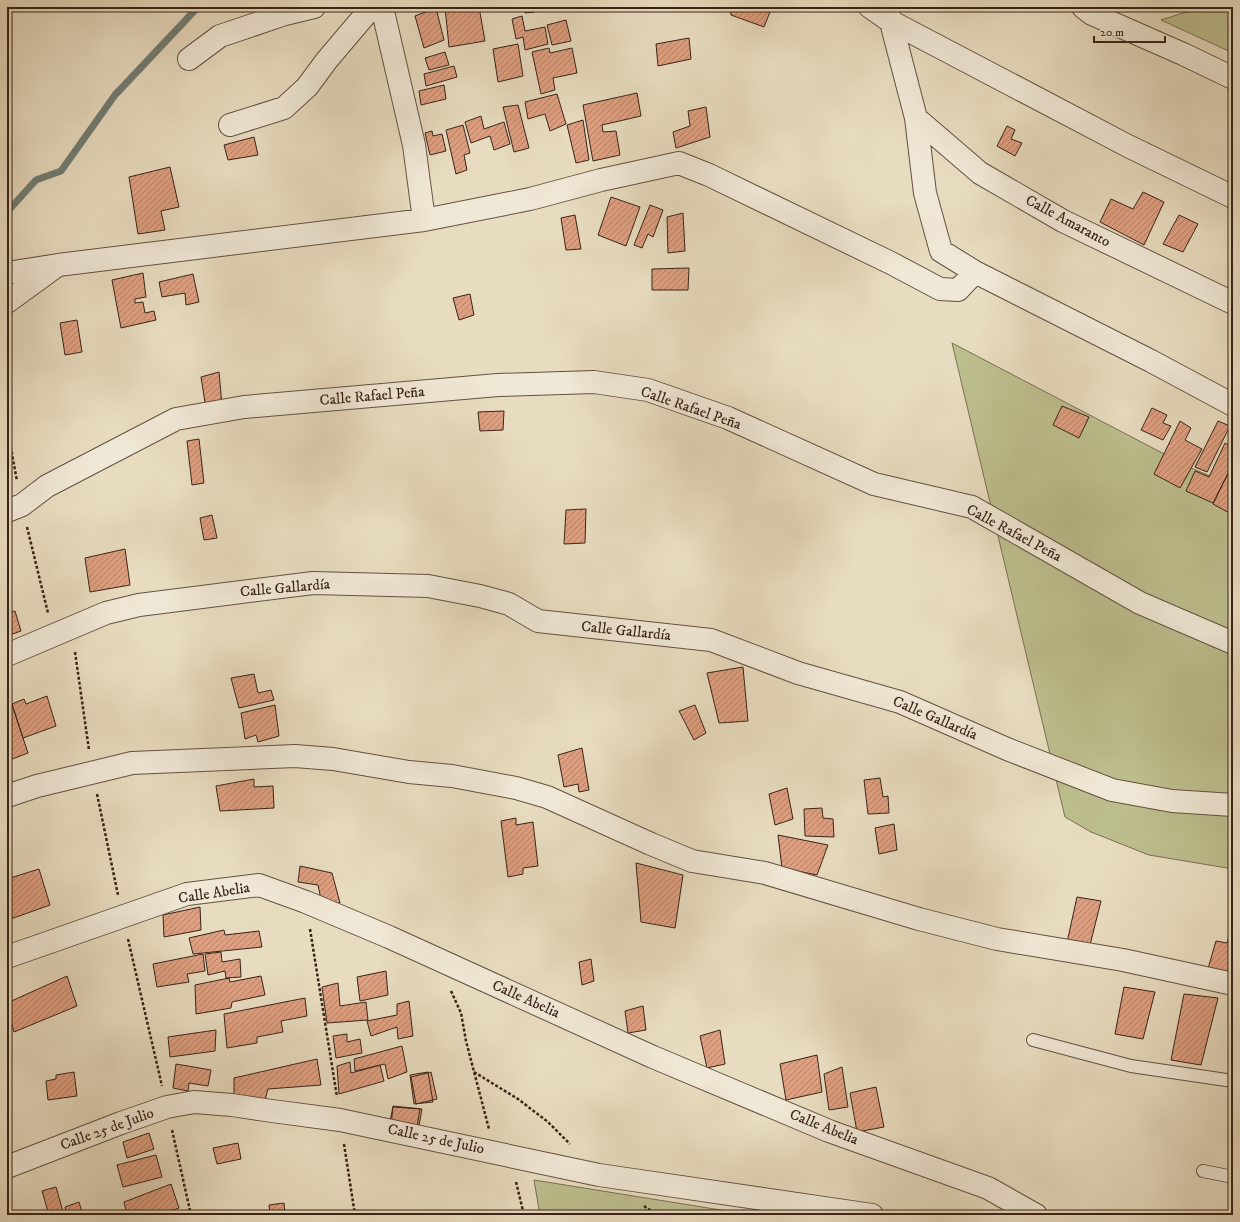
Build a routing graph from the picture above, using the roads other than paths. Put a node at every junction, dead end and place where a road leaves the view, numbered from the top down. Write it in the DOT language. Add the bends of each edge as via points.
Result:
graph roads {
  1 [pos="314,7"];
  2 [pos="374,7"];
  3 [pos="382,7"];
  4 [pos="870,7"];
  5 [pos="1083,7"];
  6 [pos="889,14"];
  7 [pos="189,59"];
  8 [pos="1233,78"];
  9 [pos="916,118"];
  10 [pos="230,125"];
  11 [pos="1233,197"];
  12 [pos="424,220"];
  13 [pos="58,265"];
  14 [pos="976,272"];
  15 [pos="7,273"];
  16 [pos="7,302"];
  17 [pos="1233,303"];
  18 [pos="1233,405"];
  19 [pos="14,508"];
  20 [pos="1233,643"];
  21 [pos="7,655"];
  22 [pos="7,796"];
  23 [pos="1233,805"];
  24 [pos="7,957"];
  25 [pos="1233,984"];
  26 [pos="1033,1040"];
  27 [pos="1233,1081"];
  28 [pos="7,1167"];
  29 [pos="1203,1171"];
  30 [pos="1233,1177"];
  31 [pos="872,1215"];
  32 [pos="1036,1215"];
  1 -- 7 [label="street" via="220,36"];
  2 -- 10 [label="street" via="327,60 307,87 284,108"];
  3 -- 12 [label="street" via="414,145"];
  4 -- 6 [label="street"];
  5 -- 8 [label="street" via="1092,14"];
  6 -- 9 [label="street"];
  6 -- 11 [label="street" via="1128,146"];
  9 -- 14 [label="street" via="925,193 941,251"];
  9 -- 17 [label="street, Calle Amaranto" via="980,173 1063,221"];
  12 -- 13 [label="street"];
  12 -- 14 [label="street" via="530,199 679,163 709,175 940,289 958,290"];
  13 -- 15 [label="street"];
  13 -- 16 [label="street"];
  14 -- 18 [label="street"];
  19 -- 20 [label="street, Calle Rafael Peña" via="47,486 176,419 244,407 498,386 594,382 648,390 728,418 874,484 972,507 1140,603"];
  21 -- 23 [label="street, Calle Gallardía" via="106,613 139,605 313,583 428,586 509,604 538,621 711,640 798,674 900,702 1007,749 1112,790 1172,801"];
  22 -- 25 [label="street" via="99,770 147,762 295,756 452,776 516,788 547,797 692,861 765,873 919,919 997,939 1123,960"];
  24 -- 32 [label="street, Calle Abelia" via="186,894 260,885 389,937 653,1057 829,1131 988,1188"];
  26 -- 27 [label="lane" via="1131,1066"];
  28 -- 31 [label="street, Calle 25 de Julio" via="167,1107 194,1102 340,1120 599,1175"];
  29 -- 30 [label="lane"];
}
